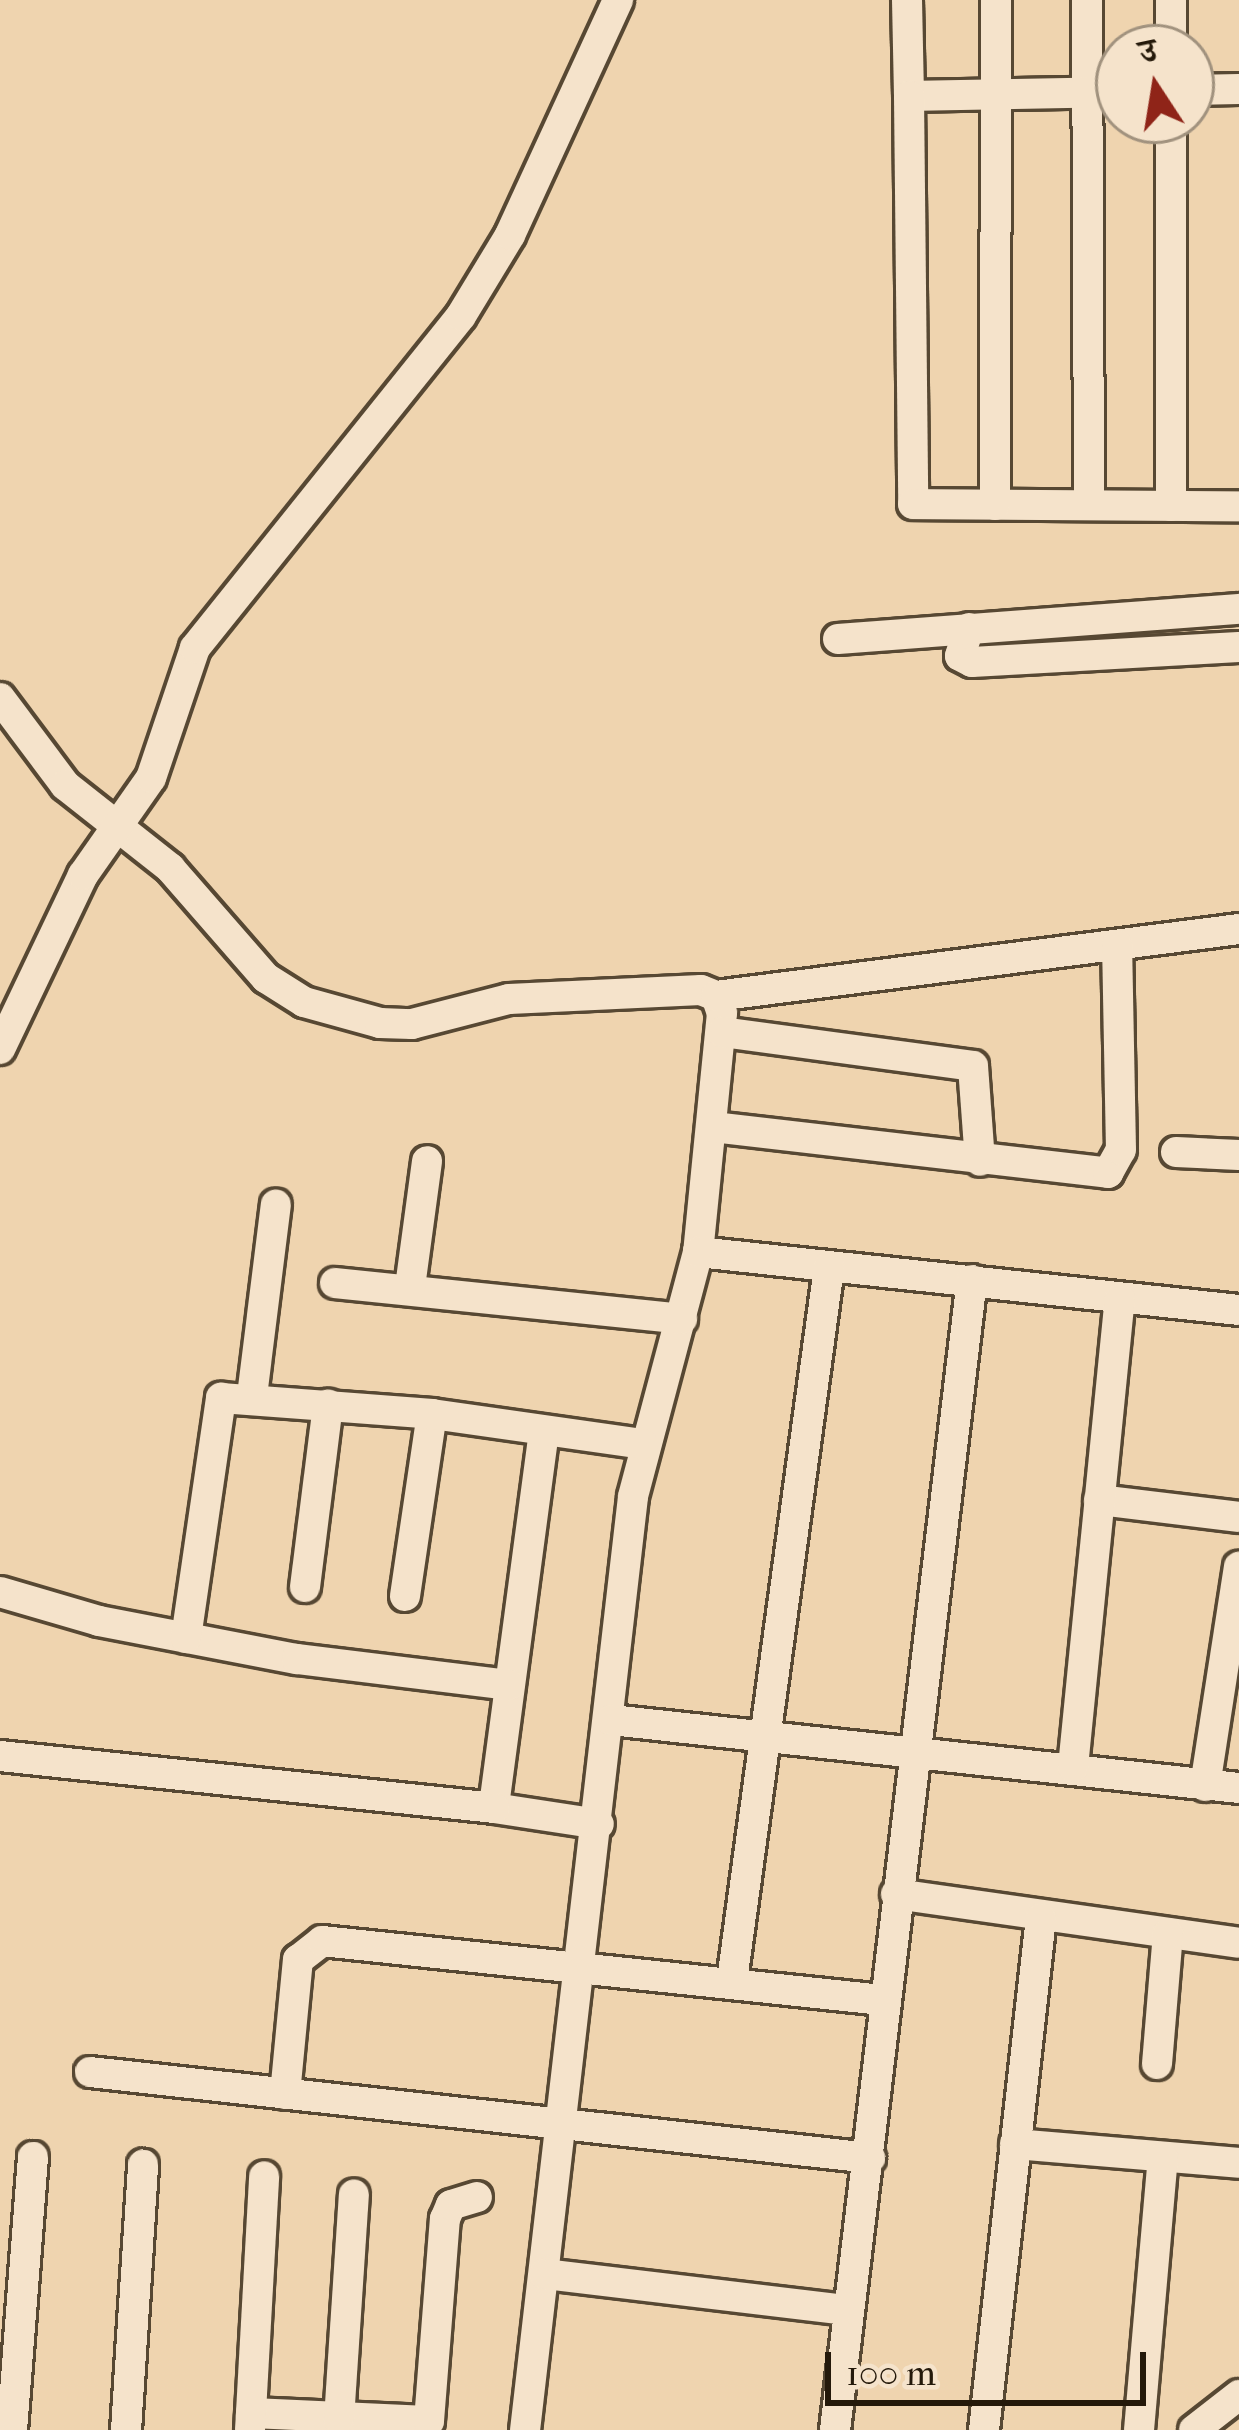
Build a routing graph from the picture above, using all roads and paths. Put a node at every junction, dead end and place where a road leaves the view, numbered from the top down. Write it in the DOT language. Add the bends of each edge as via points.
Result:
graph roads {
  1 [pos="618,0"];
  2 [pos="907,0"];
  3 [pos="996,0"];
  4 [pos="1087,0"];
  5 [pos="1086,92"];
  6 [pos="1095,92"];
  7 [pos="994,94"];
  8 [pos="909,96"];
  9 [pos="1172,144"];
  10 [pos="995,505"];
  11 [pos="1089,505"];
  12 [pos="1171,506"];
  13 [pos="1239,506"];
  14 [pos="1239,609"];
  15 [pos="969,628"];
  16 [pos="838,639"];
  17 [pos="1239,647"];
  18 [pos="0,698"];
  19 [pos="116,831"];
  20 [pos="1239,929"];
  21 [pos="1117,945"];
  22 [pos="716,996"];
  23 [pos="722,1032"];
  24 [pos="0,1049"];
  25 [pos="713,1127"];
  26 [pos="1176,1152"];
  27 [pos="1239,1155"];
  28 [pos="980,1161"];
  29 [pos="427,1162"];
  30 [pos="276,1204"];
  31 [pos="698,1252"];
  32 [pos="829,1267"];
  33 [pos="972,1280"];
  34 [pos="334,1283"];
  35 [pos="410,1287"];
  36 [pos="1120,1299"];
  37 [pos="1239,1310"];
  38 [pos="682,1319"];
  39 [pos="252,1396"];
  40 [pos="328,1404"];
  41 [pos="432,1414"];
  42 [pos="544,1431"];
  43 [pos="643,1444"];
  44 [pos="1099,1501"];
  45 [pos="1239,1517"];
  46 [pos="1239,1567"];
  47 [pos="305,1587"];
  48 [pos="0,1592"];
  49 [pos="405,1596"];
  50 [pos="186,1638"];
  51 [pos="509,1685"];
  52 [pos="611,1720"];
  53 [pos="765,1736"];
  54 [pos="916,1747"];
  55 [pos="0,1756"];
  56 [pos="1073,1767"];
  57 [pos="1205,1786"];
  58 [pos="1239,1788"];
  59 [pos="494,1808"];
  60 [pos="599,1824"];
  61 [pos="896,1894"];
  62 [pos="1041,1918"];
  63 [pos="1168,1933"];
  64 [pos="1239,1942"];
  65 [pos="580,1971"];
  66 [pos="732,1982"];
  67 [pos="882,2000"];
  68 [pos="1157,2064"];
  69 [pos="90,2072"];
  70 [pos="285,2094"];
  71 [pos="561,2126"];
  72 [pos="1015,2144"];
  73 [pos="33,2157"];
  74 [pos="1163,2157"];
  75 [pos="869,2158"];
  76 [pos="1239,2163"];
  77 [pos="143,2165"];
  78 [pos="263,2176"];
  79 [pos="354,2194"];
  80 [pos="477,2197"];
  81 [pos="544,2275"];
  82 [pos="847,2310"];
  83 [pos="1239,2395"];
  84 [pos="339,2419"];
  85 [pos="250,2421"];
  86 [pos="380,2426"];
  87 [pos="12,2430"];
  88 [pos="126,2430"];
  89 [pos="525,2430"];
  90 [pos="835,2430"];
  91 [pos="984,2430"];
  92 [pos="1139,2430"];
  93 [pos="1194,2430"];
  1 -- 19 [label="street" via="510,235 473,296 195,648 151,778"];
  2 -- 8 [label="street"];
  3 -- 7 [label="street"];
  4 -- 5 [label="street"];
  5 -- 6 [label="street"];
  5 -- 7 [label="street"];
  5 -- 11 [label="street"];
  7 -- 8 [label="street"];
  7 -- 10 [label="street"];
  8 -- 10 [label="street" via="913,504"];
  9 -- 12 [label="street"];
  10 -- 11 [label="street"];
  11 -- 12 [label="street"];
  12 -- 13 [label="street"];
  14 -- 15 [label="street"];
  15 -- 16 [label="street"];
  15 -- 17 [label="street" via="960,656 972,662"];
  18 -- 19 [label="street" via="65,785"];
  19 -- 22 [label="street" via="170,868 283,992 380,1024 582,992"];
  19 -- 24 [label="street" via="82,875"];
  20 -- 21 [label="street"];
  21 -- 22 [label="street"];
  21 -- 28 [label="street" via="1118,1164 1092,1174"];
  22 -- 23 [label="street"];
  23 -- 25 [label="street"];
  23 -- 28 [label="street" via="973,1066"];
  25 -- 28 [label="street"];
  25 -- 31 [label="street"];
  26 -- 27 [label="street"];
  29 -- 35 [label="street"];
  30 -- 39 [label="street"];
  31 -- 32 [label="street"];
  31 -- 38 [label="street"];
  32 -- 33 [label="street"];
  32 -- 53 [label="street"];
  33 -- 36 [label="street"];
  33 -- 54 [label="street"];
  34 -- 35 [label="street"];
  35 -- 38 [label="street"];
  36 -- 37 [label="street"];
  36 -- 44 [label="street"];
  38 -- 43 [label="street"];
  39 -- 40 [label="street"];
  39 -- 50 [label="street" via="220,1398 214,1411"];
  40 -- 41 [label="street"];
  40 -- 47 [label="street"];
  41 -- 42 [label="street"];
  41 -- 49 [label="street"];
  42 -- 43 [label="street"];
  42 -- 51 [label="street"];
  43 -- 52 [label="street"];
  44 -- 45 [label="street"];
  44 -- 56 [label="street"];
  46 -- 57 [label="street"];
  48 -- 50 [label="street"];
  50 -- 51 [label="street"];
  51 -- 59 [label="street"];
  52 -- 53 [label="street"];
  52 -- 60 [label="street"];
  53 -- 54 [label="street"];
  53 -- 66 [label="street"];
  54 -- 56 [label="street"];
  54 -- 61 [label="street"];
  55 -- 59 [label="street"];
  56 -- 57 [label="street"];
  57 -- 58 [label="street"];
  59 -- 60 [label="street"];
  60 -- 65 [label="street"];
  61 -- 62 [label="street"];
  61 -- 67 [label="street"];
  62 -- 63 [label="street"];
  62 -- 72 [label="street"];
  63 -- 64 [label="street"];
  63 -- 68 [label="street"];
  65 -- 66 [label="street"];
  65 -- 70 [label="street" via="322,1941 298,1960"];
  65 -- 71 [label="street"];
  66 -- 67 [label="street"];
  67 -- 75 [label="street"];
  69 -- 70 [label="street"];
  70 -- 71 [label="street"];
  71 -- 75 [label="street"];
  71 -- 81 [label="street"];
  72 -- 74 [label="street"];
  72 -- 91 [label="street"];
  73 -- 87 [label="street"];
  74 -- 76 [label="street"];
  74 -- 92 [label="street"];
  75 -- 82 [label="street"];
  77 -- 88 [label="street"];
  78 -- 85 [label="street"];
  79 -- 84 [label="street"];
  80 -- 86 [label="street" via="452,2205 445,2219 433,2416"];
  81 -- 82 [label="street"];
  81 -- 89 [label="street"];
  82 -- 90 [label="street"];
  83 -- 93 [label="street"];
  84 -- 85 [label="street"];
  84 -- 86 [label="street"];
}
